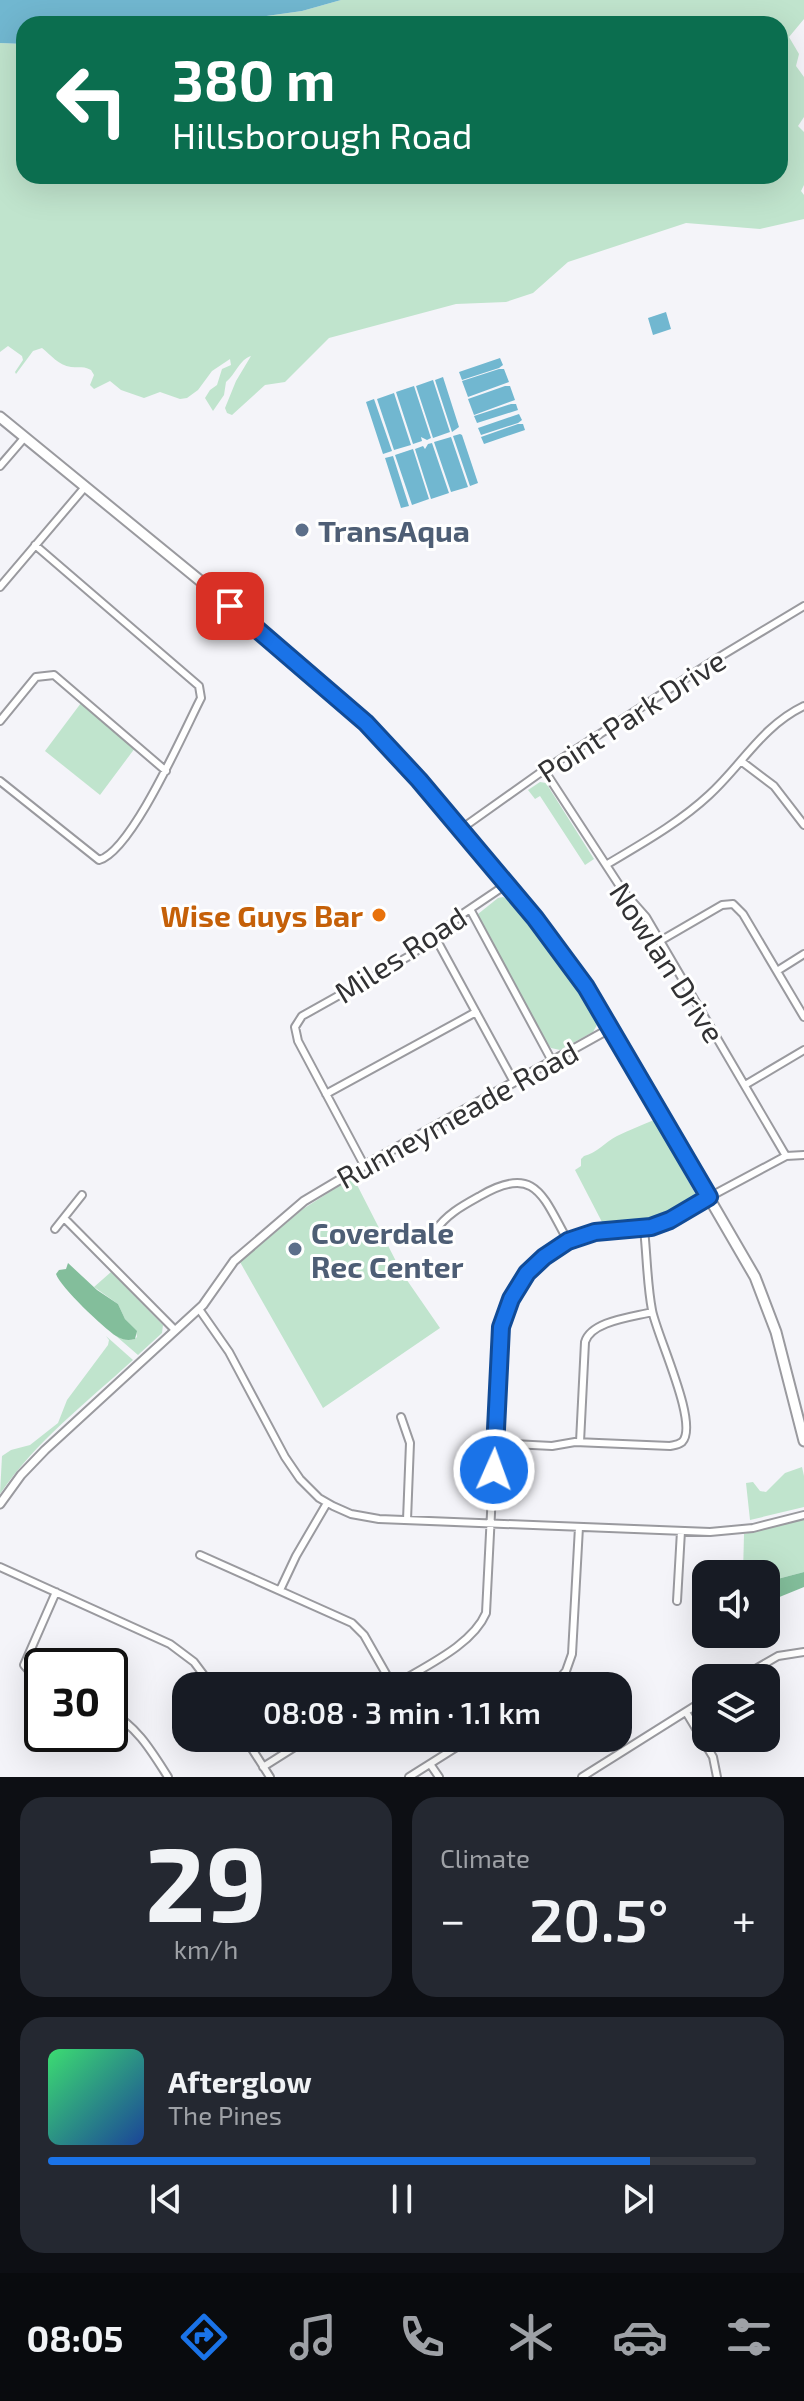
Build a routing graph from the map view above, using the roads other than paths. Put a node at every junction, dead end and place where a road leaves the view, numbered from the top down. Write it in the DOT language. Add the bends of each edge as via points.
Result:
graph roads {
  1 [pos="0,417"];
  2 [pos="25,437"];
  3 [pos="0,466"];
  4 [pos="85,487"];
  5 [pos="35,545"];
  6 [pos="0,587"];
  7 [pos="804,606"];
  8 [pos="804,706"];
  9 [pos="0,721"];
  10 [pos="741,761"];
  11 [pos="544,770"];
  12 [pos="166,771"];
  13 [pos="0,781"];
  14 [pos="804,825"];
  15 [pos="461,829"];
  16 [pos="606,865"];
  17 [pos="507,884"];
  18 [pos="470,909"];
  19 [pos="435,937"];
  20 [pos="660,941"];
  21 [pos="804,954"];
  22 [pos="777,971"];
  23 [pos="476,1012"];
  24 [pos="804,1017"];
  25 [pos="611,1028"];
  26 [pos="804,1050"];
  27 [pos="552,1061"];
  28 [pos="514,1082"];
  29 [pos="745,1085"];
  30 [pos="326,1094"];
  31 [pos="804,1155"];
  32 [pos="786,1156"];
  33 [pos="364,1165"];
  34 [pos="82,1195"];
  35 [pos="709,1197"];
  36 [pos="64,1218"];
  37 [pos="55,1229"];
  38 [pos="644,1229"];
  39 [pos="435,1231"];
  40 [pos="568,1241"];
  41 [pos="199,1309"];
  42 [pos="652,1312"];
  43 [pos="175,1330"];
  44 [pos="401,1417"];
  45 [pos="804,1441"];
  46 [pos="580,1442"];
  47 [pos="495,1443"];
  48 [pos="327,1503"];
  49 [pos="0,1504"];
  50 [pos="804,1515"];
  51 [pos="407,1520"];
  52 [pos="491,1523"];
  53 [pos="579,1527"];
  54 [pos="681,1531"];
  55 [pos="200,1555"];
  56 [pos="0,1567"];
  57 [pos="280,1590"];
  58 [pos="56,1592"];
  59 [pos="677,1601"];
  60 [pos="32,1648"];
  61 [pos="804,1652"];
  62 [pos="764,1664"];
  63 [pos="202,1672"];
  64 [pos="384,1672"];
  65 [pos="415,1672"];
  66 [pos="565,1672"];
  67 [pos="692,1708"];
  68 [pos="686,1712"];
  69 [pos="128,1726"];
  70 [pos="254,1752"];
  71 [pos="287,1752"];
  72 [pos="449,1752"];
  73 [pos="430,1764"];
  74 [pos="263,1767"];
  75 [pos="168,1777"];
  76 [pos="270,1777"];
  77 [pos="409,1777"];
  78 [pos="439,1777"];
  79 [pos="582,1777"];
  80 [pos="717,1777"];
  1 -- 2 [label="main road"];
  2 -- 3 [label="street"];
  2 -- 4 [label="main road"];
  4 -- 5 [label="street"];
  4 -- 15 [label="main road" via="366,723"];
  5 -- 6 [label="street"];
  5 -- 12 [label="street" via="199,686 201,698"];
  7 -- 11 [label="street, Point Park Drive"];
  8 -- 10 [label="street" via="772,726"];
  9 -- 12 [label="street" via="36,677 54,675"];
  10 -- 14 [label="street" via="774,786"];
  10 -- 16 [label="street" via="692,809"];
  11 -- 15 [label="street, Point Park Drive"];
  11 -- 16 [label="street, Nowlan Drive"];
  12 -- 13 [label="street" via="128,833 99,860"];
  15 -- 17 [label="main road"];
  16 -- 20 [label="street, Nowlan Drive"];
  17 -- 18 [label="street, Miles Road"];
  17 -- 25 [label="main road" via="566,957"];
  18 -- 19 [label="street, Miles Road"];
  18 -- 27 [label="street"];
  19 -- 23 [label="street"];
  19 -- 30 [label="street, Miles Road" via="299,1020 298,1041"];
  20 -- 22 [label="street" via="722,905 733,904"];
  20 -- 29 [label="street, Nowlan Drive"];
  21 -- 22 [label="street"];
  22 -- 24 [label="street"];
  23 -- 28 [label="street"];
  23 -- 30 [label="street"];
  25 -- 27 [label="street, Runneymeade Road"];
  25 -- 35 [label="main road"];
  26 -- 29 [label="street"];
  27 -- 28 [label="street, Runneymeade Road"];
  28 -- 33 [label="street, Runneymeade Road"];
  29 -- 32 [label="street, Nowlan Drive"];
  30 -- 33 [label="street"];
  31 -- 32 [label="street"];
  32 -- 35 [label="street"];
  33 -- 41 [label="street, Runneymeade Road" via="312,1196 234,1261"];
  34 -- 36 [label="street"];
  35 -- 38 [label="street"];
  35 -- 45 [label="main road" via="767,1304"];
  36 -- 37 [label="street"];
  36 -- 43 [label="street"];
  38 -- 40 [label="street" via="595,1232"];
  38 -- 42 [label="street"];
  39 -- 40 [label="street" via="453,1212 497,1186 518,1182 540,1194"];
  40 -- 47 [label="street" via="527,1273 505,1312"];
  41 -- 43 [label="street, Runneymeade Road"];
  41 -- 48 [label="street" via="233,1359 290,1466"];
  42 -- 46 [label="street" via="588,1334"];
  42 -- 46 [label="street" via="684,1406 684,1439 670,1446"];
  43 -- 49 [label="street, Runneymeade Road" via="45,1450"];
  44 -- 51 [label="street" via="410,1443"];
  46 -- 47 [label="street"];
  47 -- 52 [label="street"];
  48 -- 51 [label="street" via="359,1516"];
  48 -- 57 [label="street"];
  50 -- 54 [label="street" via="741,1530"];
  51 -- 52 [label="street"];
  52 -- 53 [label="street"];
  52 -- 65 [label="street" via="488,1607 481,1623 467,1639"];
  53 -- 54 [label="street"];
  53 -- 66 [label="street" via="572,1654"];
  54 -- 59 [label="street"];
  55 -- 57 [label="street"];
  56 -- 58 [label="street"];
  57 -- 64 [label="street" via="356,1626"];
  58 -- 60 [label="street"];
  58 -- 63 [label="street" via="170,1644"];
  61 -- 62 [label="street"];
  67 -- 68 [label="street"];
  68 -- 79 [label="street"];
  68 -- 80 [label="street" via="710,1751"];
  69 -- 75 [label="street"];
  70 -- 74 [label="street"];
  71 -- 74 [label="street"];
  72 -- 73 [label="street"];
  73 -- 77 [label="street"];
  73 -- 78 [label="street"];
  74 -- 76 [label="street"];
}
